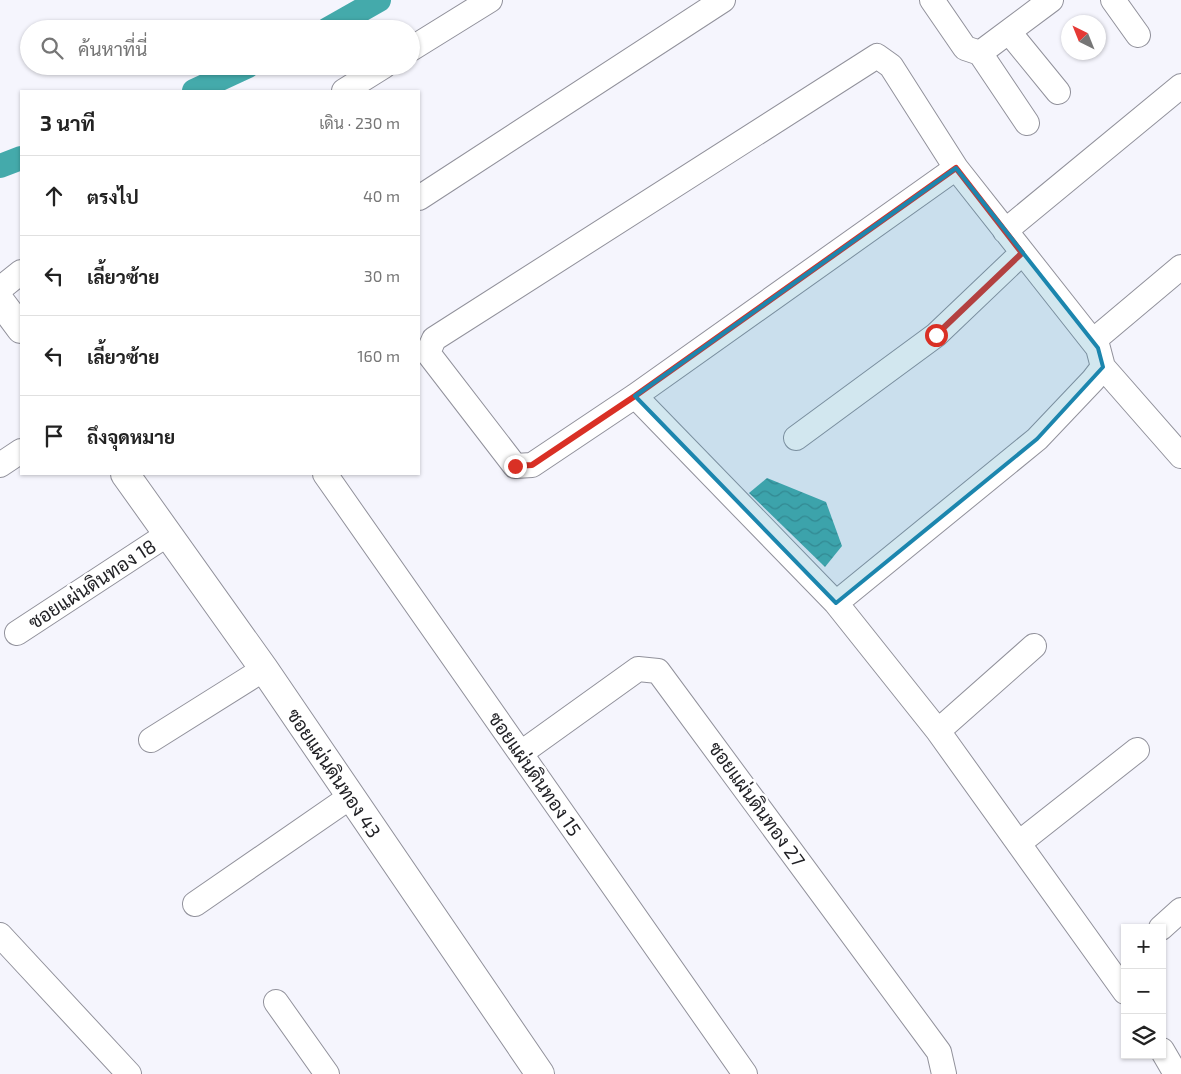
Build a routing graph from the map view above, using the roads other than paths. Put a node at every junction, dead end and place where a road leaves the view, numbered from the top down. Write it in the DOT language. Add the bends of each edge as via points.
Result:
graph roads {
  1 [pos="490,0"];
  2 [pos="723,0"];
  3 [pos="932,0"];
  4 [pos="1051,0"];
  5 [pos="1113,0"];
  6 [pos="1009,32"];
  7 [pos="1138,36"];
  8 [pos="420,43"];
  9 [pos="980,53"];
  10 [pos="370,75"];
  11 [pos="1181,86"];
  12 [pos="346,90"];
  13 [pos="1058,92"];
  14 [pos="1027,123"];
  15 [pos="956,168"];
  16 [pos="420,197"];
  17 [pos="1005,231"];
  18 [pos="1022,253"];
  19 [pos="1181,267"];
  20 [pos="20,273"];
  21 [pos="0,289"];
  22 [pos="0,301"];
  23 [pos="20,328"];
  24 [pos="1093,341"];
  25 [pos="1103,367"];
  26 [pos="635,396"];
  27 [pos="796,438"];
  28 [pos="1177,444"];
  29 [pos="20,452"];
  30 [pos="0,466"];
  31 [pos="126,475"];
  32 [pos="326,475"];
  33 [pos="168,534"];
  34 [pos="836,604"];
  35 [pos="16,633"];
  36 [pos="1034,646"];
  37 [pos="264,669"];
  38 [pos="938,731"];
  39 [pos="151,740"];
  40 [pos="1137,750"];
  41 [pos="520,753"];
  42 [pos="350,797"];
  43 [pos="1019,843"];
  44 [pos="195,904"];
  45 [pos="1181,910"];
  46 [pos="1166,924"];
  47 [pos="0,935"];
  48 [pos="1118,967"];
  49 [pos="276,1002"];
  50 [pos="1166,1058"];
  51 [pos="1173,1073"];
  52 [pos="129,1074"];
  53 [pos="327,1074"];
  54 [pos="540,1074"];
  55 [pos="745,1074"];
  56 [pos="944,1074"];
  1 -- 8 [label="street"];
  2 -- 16 [label="street"];
  3 -- 9 [label="street" via="965,48"];
  4 -- 6 [label="street"];
  5 -- 7 [label="street"];
  6 -- 9 [label="street"];
  6 -- 13 [label="street"];
  9 -- 14 [label="street"];
  10 -- 12 [label="street"];
  11 -- 17 [label="street"];
  15 -- 17 [label="street"];
  15 -- 26 [label="street"];
  15 -- 26 [label="street" via="891,66 877,56 434,339 428,354 515,466 532,465"];
  17 -- 18 [label="street"];
  18 -- 24 [label="street"];
  18 -- 27 [label="street" via="936,335"];
  19 -- 24 [label="street"];
  20 -- 21 [label="street"];
  22 -- 23 [label="street"];
  24 -- 25 [label="street"];
  25 -- 28 [label="street"];
  25 -- 34 [label="street" via="1037,439"];
  26 -- 34 [label="street"];
  29 -- 30 [label="street"];
  31 -- 33 [label="street, ซอยแผ่นดินทอง 43"];
  32 -- 41 [label="street, ซอยแผ่นดินทอง 15"];
  33 -- 35 [label="street, ซอยแผ่นดินทอง 18"];
  33 -- 37 [label="street, ซอยแผ่นดินทอง 43"];
  34 -- 38 [label="street"];
  36 -- 38 [label="street"];
  37 -- 39 [label="street"];
  37 -- 42 [label="street, ซอยแผ่นดินทอง 43"];
  38 -- 43 [label="street"];
  40 -- 43 [label="street"];
  41 -- 55 [label="street, ซอยแผ่นดินทอง 15"];
  41 -- 56 [label="street, ซอยแผ่นดินทอง 27" via="638,669 658,671 939,1052"];
  42 -- 44 [label="street"];
  42 -- 54 [label="street, ซอยแผ่นดินทอง 43"];
  43 -- 48 [label="street"];
  45 -- 46 [label="street"];
  47 -- 52 [label="street"];
  49 -- 53 [label="street"];
  50 -- 51 [label="street"];
}
